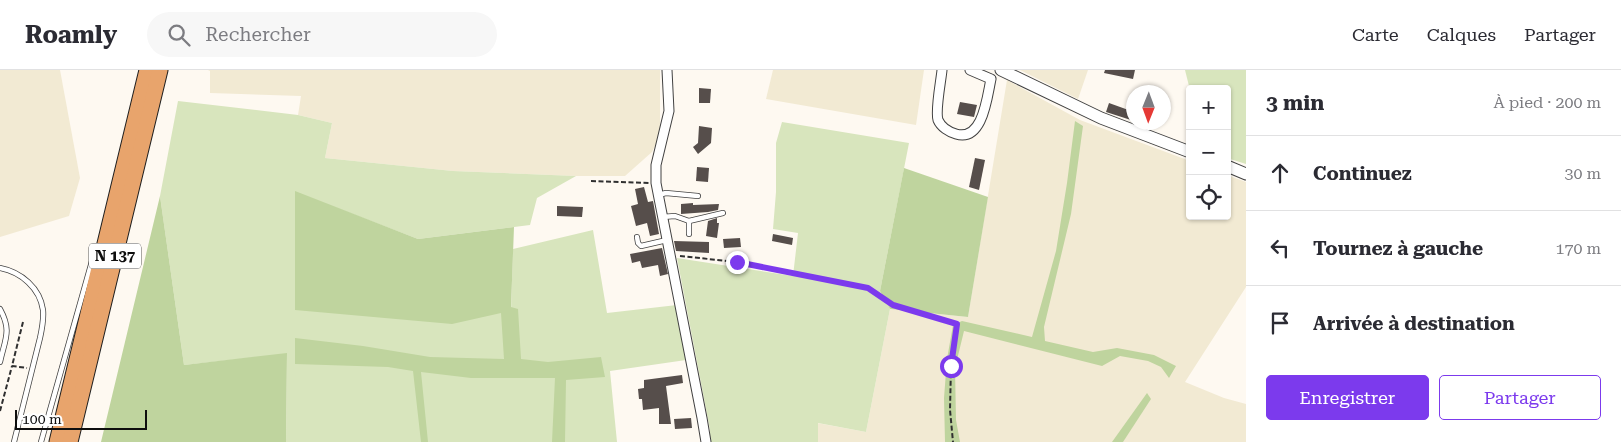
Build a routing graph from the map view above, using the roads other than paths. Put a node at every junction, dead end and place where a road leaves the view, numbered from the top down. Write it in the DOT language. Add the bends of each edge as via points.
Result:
graph roads {
  1 [pos="147,70"];
  2 [pos="160,70"];
  3 [pos="667,70"];
  4 [pos="942,70"];
  5 [pos="970,70"];
  6 [pos="1001,70"];
  7 [pos="1186,150"];
  8 [pos="1231,168"];
  9 [pos="1246,174"];
  10 [pos="658,195"];
  11 [pos="698,196"];
  12 [pos="723,213"];
  13 [pos="662,217"];
  14 [pos="689,221"];
  15 [pos="108,228"];
  16 [pos="689,234"];
  17 [pos="637,238"];
  18 [pos="667,240"];
  19 [pos="0,268"];
  20 [pos="0,309"];
  21 [pos="0,362"];
  22 [pos="14,442"];
  23 [pos="41,442"];
  24 [pos="57,442"];
  25 [pos="70,442"];
  26 [pos="706,442"];
  1 -- 15 [label="highway, N 137"];
  2 -- 25 [label="highway, N 137"];
  3 -- 10 [label="street" via="669,111 656,166"];
  4 -- 5 [label="street" via="938,120 944,128 958,135 967,134 980,123 992,79"];
  6 -- 7 [label="street" via="1101,118"];
  8 -- 9 [label="street"];
  10 -- 11 [label="lane"];
  10 -- 13 [label="street"];
  12 -- 14 [label="lane"];
  13 -- 14 [label="lane" via="675,216"];
  13 -- 18 [label="street"];
  14 -- 16 [label="lane"];
  15 -- 23 [label="lane" via="92,261"];
  15 -- 24 [label="highway, N 137"];
  17 -- 18 [label="lane" via="641,246"];
  18 -- 26 [label="street"];
  19 -- 22 [label="lane" via="21,276 32,286 43,309 43,323"];
  20 -- 21 [label="lane" via="7,322 7,331"];
}
